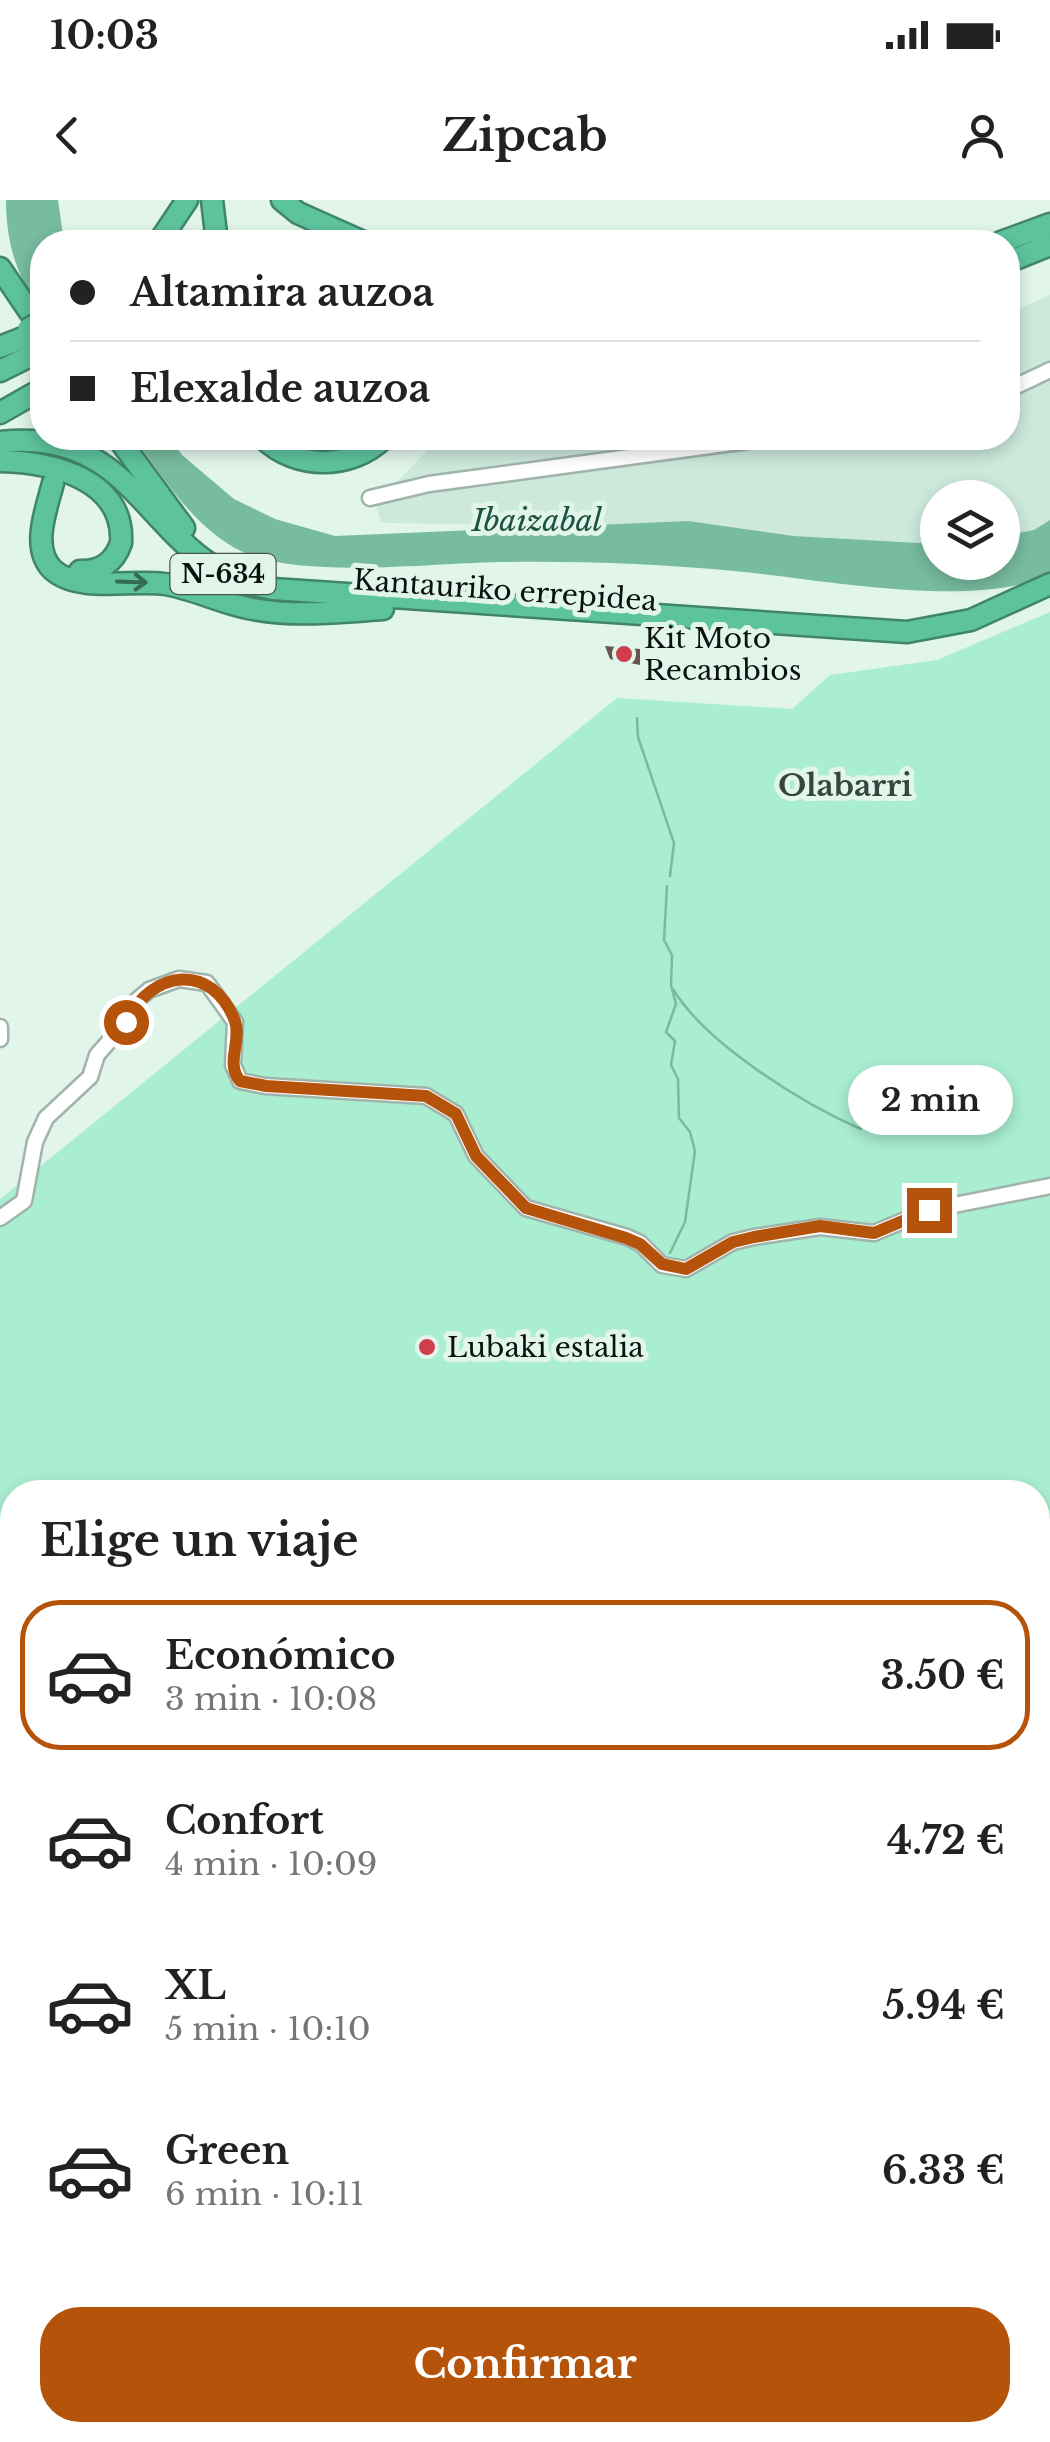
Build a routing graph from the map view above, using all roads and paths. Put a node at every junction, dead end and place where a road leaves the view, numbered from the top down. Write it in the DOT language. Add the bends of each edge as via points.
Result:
graph roads {
  1 [pos="188,200"];
  2 [pos="212,200"];
  3 [pos="222,200"];
  4 [pos="282,200"];
  5 [pos="1050,224"];
  6 [pos="167,230"];
  7 [pos="216,230"];
  8 [pos="225,230"];
  9 [pos="336,230"];
  10 [pos="1020,235"];
  11 [pos="1050,246"];
  12 [pos="1020,257"];
  13 [pos="2,270"];
  14 [pos="30,317"];
  15 [pos="30,336"];
  16 [pos="30,345"];
  17 [pos="1,346"];
  18 [pos="1050,370"];
  19 [pos="0,371"];
  20 [pos="1020,384"];
  21 [pos="30,396"];
  22 [pos="0,414"];
  23 [pos="0,442"];
  24 [pos="30,442"];
  25 [pos="78,450"];
  26 [pos="127,450"];
  27 [pos="281,450"];
  28 [pos="366,450"];
  29 [pos="681,450"];
  30 [pos="0,458"];
  31 [pos="53,482"];
  32 [pos="370,498"];
  33 [pos="44,522"];
  34 [pos="1050,584"];
  35 [pos="1050,598"];
  36 [pos="493,605"];
  37 [pos="383,610"];
  38 [pos="0,1027"];
  39 [pos="0,1039"];
  40 [pos="1050,1186"];
  41 [pos="0,1218"];
  1 -- 6 [label="highway"];
  2 -- 7 [label="highway"];
  3 -- 8 [label="highway"];
  4 -- 9 [label="highway"];
  5 -- 10 [label="highway"];
  11 -- 12 [label="highway"];
  13 -- 14 [label="highway"];
  15 -- 17 [label="highway"];
  16 -- 19 [label="highway" via="20,361"];
  18 -- 20 [label="street"];
  21 -- 22 [label="highway"];
  23 -- 24 [label="highway, Kantauriko errepidea / N-634"];
  25 -- 36 [label="highway, Kantauriko errepidea / N-634" via="119,474 180,543 236,580 274,590"];
  26 -- 36 [label="highway" via="188,534 235,568 274,579 418,588"];
  27 -- 28 [label="highway" via="332,462"];
  29 -- 32 [label="street"];
  30 -- 33 [label="highway" via="52,464 93,486 118,516 122,543 106,566 74,570 55,558"];
  30 -- 37 [label="highway, Kantauriko errepidea / N-634" via="58,455 81,464 112,485 174,550 230,590 270,601"];
  31 -- 33 [label="highway"];
  33 -- 37 [label="highway, one-way" via="46,559 53,570 77,580 168,584 281,613"];
  34 -- 36 [label="highway, Kantauriko errepidea / N-634" via="971,620 907,632"];
  35 -- 37 [label="highway, Kantauriko errepidea / N-634" via="979,629 899,642"];
  38 -- 39 [label="street"];
  40 -- 41 [label="street" via="929,1210 874,1233 820,1226 754,1237 686,1269 669,1268 626,1238 526,1208 476,1156 456,1114 426,1096 266,1086 236,1078 236,1022 207,982 179,979 136,1001 97,1055 90,1078 46,1118 24,1200"];
}
